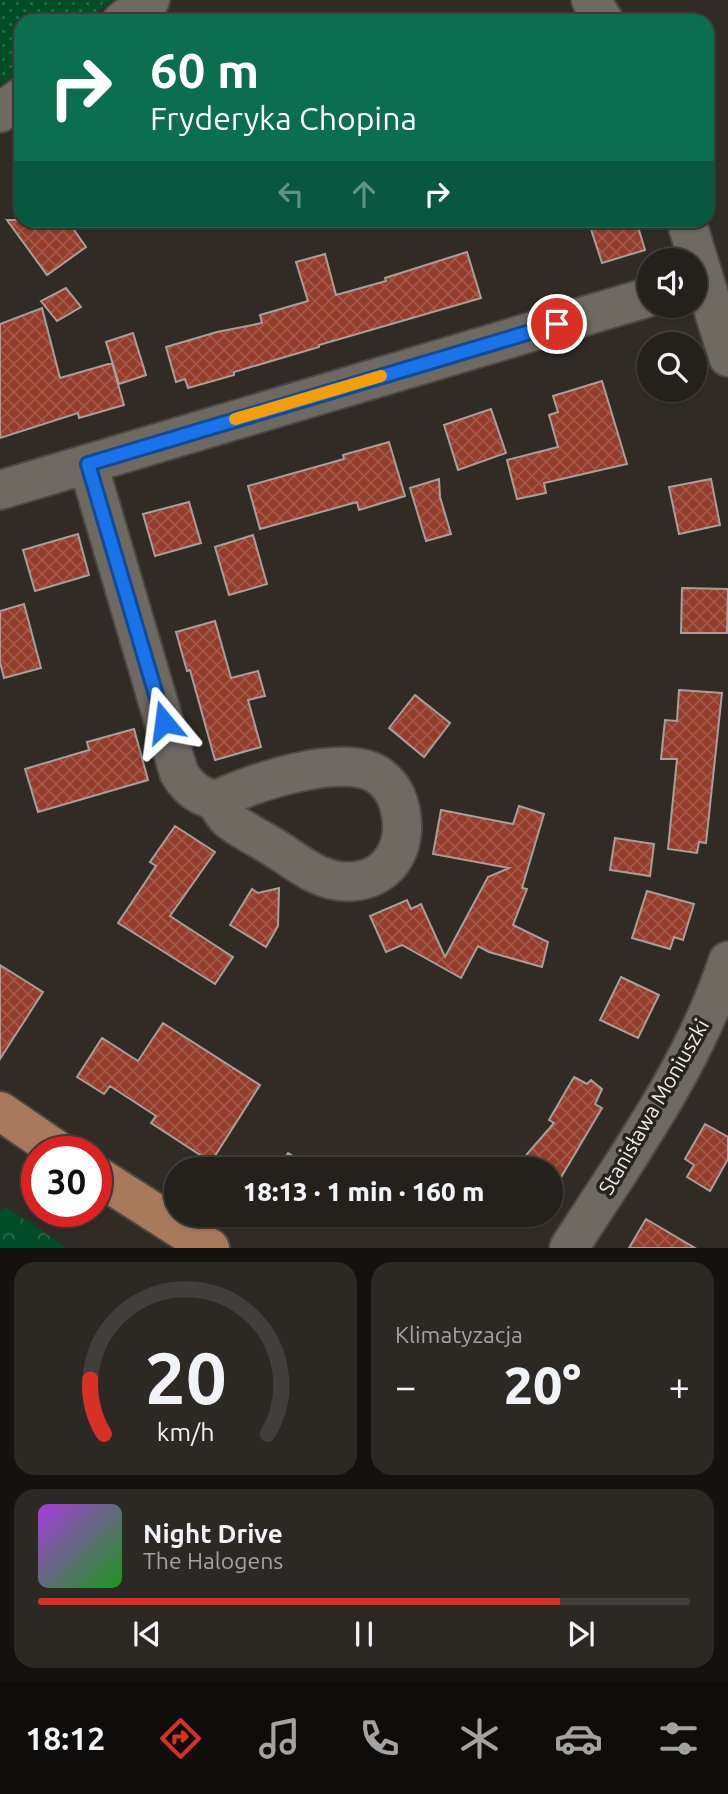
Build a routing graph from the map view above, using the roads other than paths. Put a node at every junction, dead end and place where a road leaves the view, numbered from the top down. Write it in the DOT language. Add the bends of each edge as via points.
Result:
graph roads {
  1 [pos="150,0"];
  2 [pos="131,14"];
  3 [pos="14,102"];
  4 [pos="0,113"];
  5 [pos="690,228"];
  6 [pos="709,279"];
  7 [pos="637,300"];
  8 [pos="728,357"];
  9 [pos="88,464"];
  10 [pos="0,490"];
  11 [pos="215,801"];
  12 [pos="728,961"];
  13 [pos="0,1111"];
  14 [pos="37,1136"];
  15 [pos="112,1185"];
  16 [pos="210,1248"];
  17 [pos="569,1248"];
  1 -- 2 [label="street"];
  3 -- 4 [label="street"];
  5 -- 6 [label="street"];
  6 -- 8 [label="street"];
  7 -- 9 [label="street"];
  9 -- 10 [label="street"];
  9 -- 11 [label="street" via="179,773 192,790"];
  12 -- 17 [label="street, Stanisława Moniuszki" via="699,1035 658,1109"];
  13 -- 14 [label="main road"];
  15 -- 16 [label="main road"];
}
